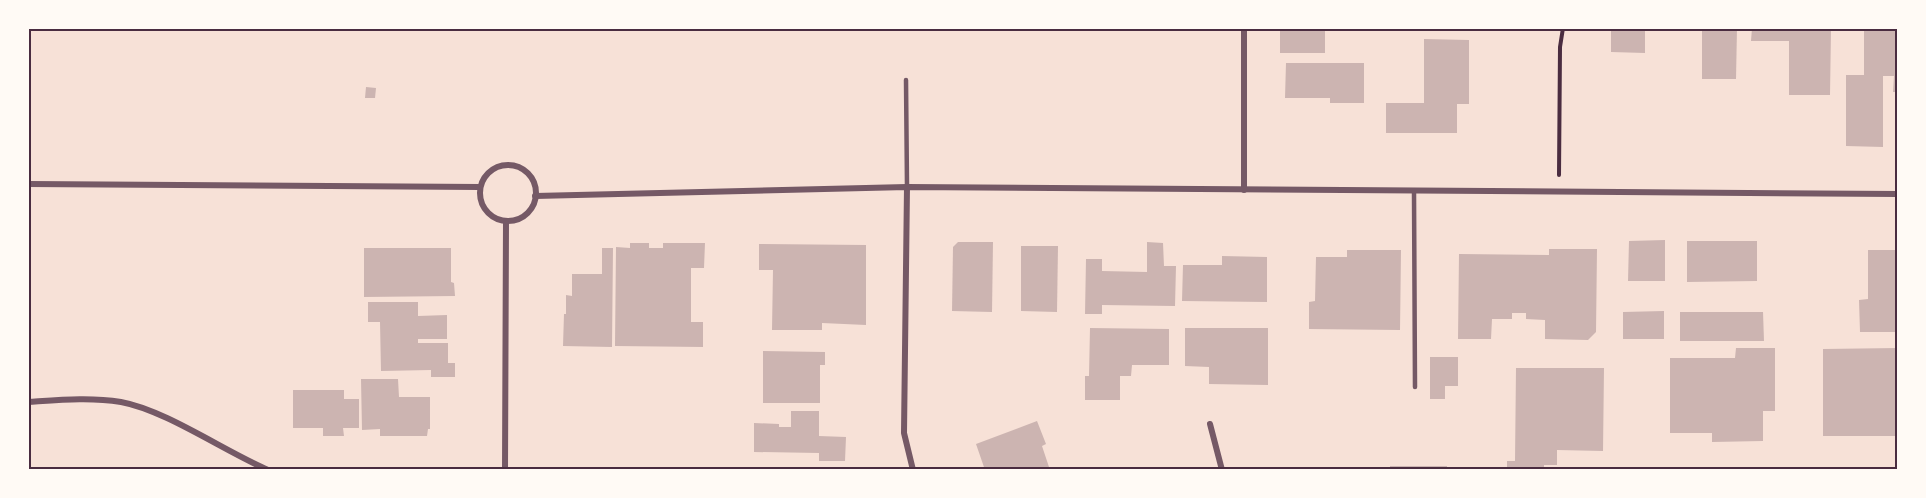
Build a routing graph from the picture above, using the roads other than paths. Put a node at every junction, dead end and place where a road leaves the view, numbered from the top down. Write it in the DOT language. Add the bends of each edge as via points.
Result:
graph roads {
  1 [pos="1244,28"];
  2 [pos="906,80"];
  3 [pos="28,184"];
  4 [pos="480,187"];
  5 [pos="907,187"];
  6 [pos="1244,190"];
  7 [pos="1414,192"];
  8 [pos="1898,194"];
  9 [pos="535,196"];
  10 [pos="506,221"];
  11 [pos="1415,387"];
  12 [pos="28,402"];
  13 [pos="1210,424"];
  14 [pos="268,470"];
  15 [pos="505,470"];
  16 [pos="913,470"];
  17 [pos="1222,470"];
  1 -- 6 [label="street"];
  2 -- 5 [label="lane"];
  3 -- 4 [label="street"];
  4 -- 9 [label="street" via="490,171 507,165 525,171 535,186"];
  4 -- 10 [label="street" via="483,206 497,219"];
  5 -- 6 [label="street"];
  5 -- 9 [label="street"];
  5 -- 16 [label="street" via="904,433"];
  6 -- 7 [label="street"];
  7 -- 8 [label="street"];
  7 -- 11 [label="lane"];
  9 -- 10 [label="street" via="529,211"];
  10 -- 15 [label="street"];
  12 -- 14 [label="street" via="92,399 122,403 152,412"];
  13 -- 17 [label="street"];
}
